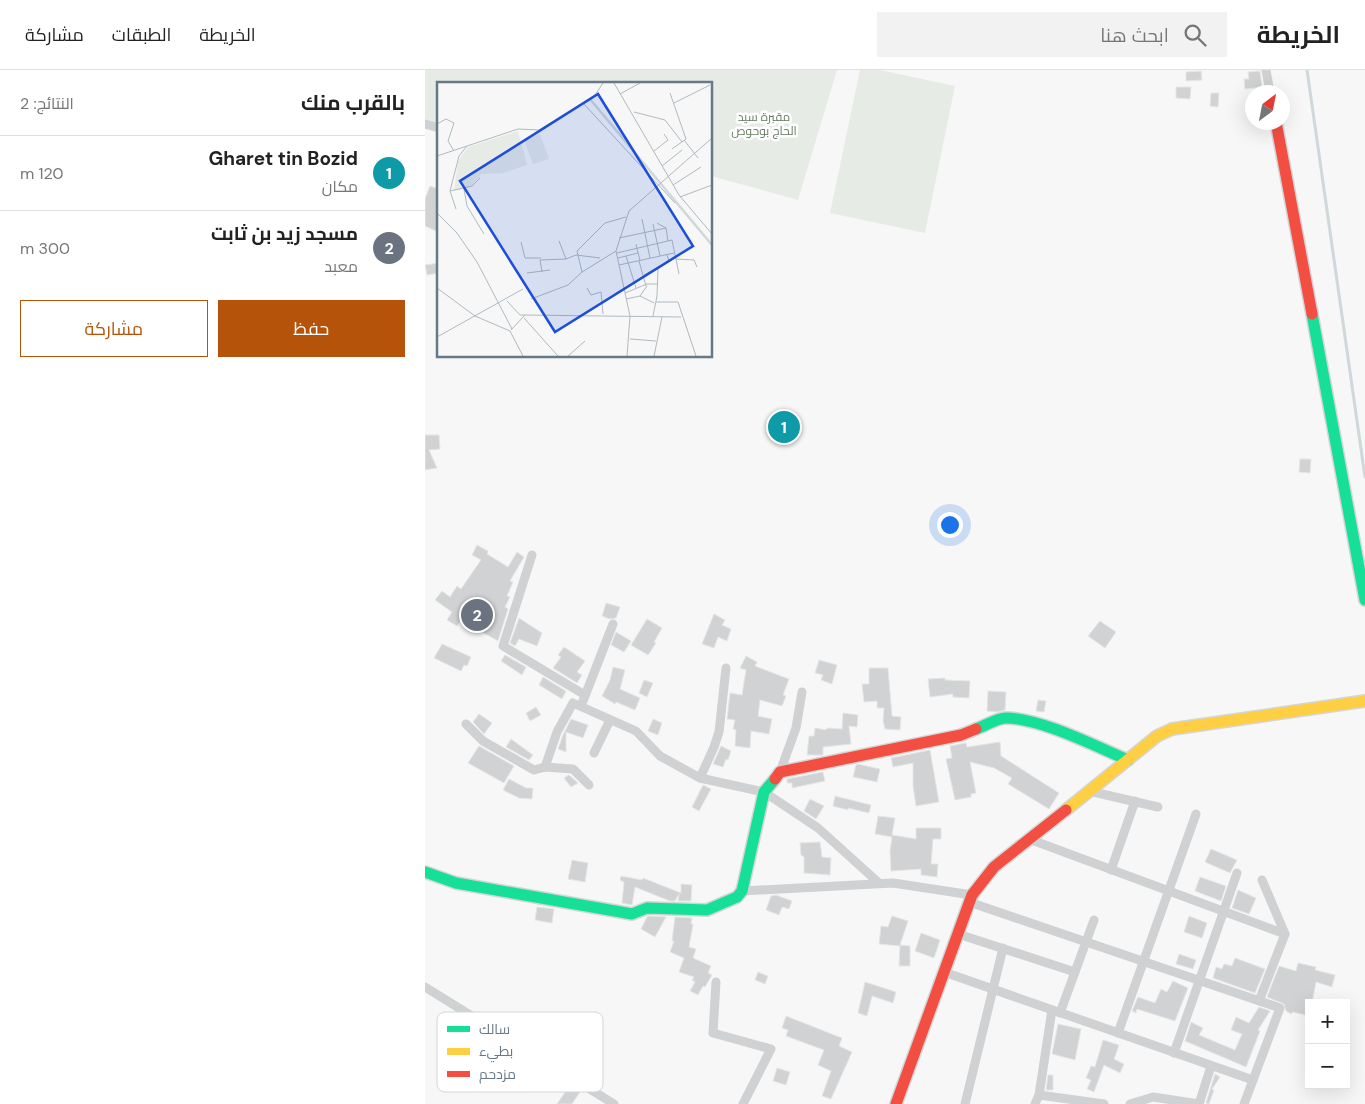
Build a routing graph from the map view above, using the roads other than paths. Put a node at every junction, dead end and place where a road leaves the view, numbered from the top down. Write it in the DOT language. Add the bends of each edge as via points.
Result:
graph roads {
  1 [pos="1266,70"];
  2 [pos="1269,85"];
  3 [pos="1277,130"];
  4 [pos="532,555"];
  5 [pos="1365,600"];
  6 [pos="613,624"];
  7 [pos="726,668"];
  8 [pos="802,692"];
  9 [pos="585,695"];
  10 [pos="1365,701"];
  11 [pos="581,706"];
  12 [pos="610,720"];
  13 [pos="466,724"];
  14 [pos="594,753"];
  15 [pos="1128,760"];
  16 [pos="545,767"];
  17 [pos="780,772"];
  18 [pos="700,778"];
  19 [pos="589,785"];
  20 [pos="1089,791"];
  21 [pos="764,792"];
  22 [pos="1135,802"];
  23 [pos="1158,807"];
  24 [pos="1196,814"];
  25 [pos="1029,839"];
  26 [pos="1111,870"];
  27 [pos="425,872"];
  28 [pos="1237,873"];
  29 [pos="1263,880"];
  30 [pos="879,883"];
  31 [pos="742,891"];
  32 [pos="1168,891"];
  33 [pos="971,898"];
  34 [pos="1223,911"];
  35 [pos="1093,920"];
  36 [pos="958,934"];
  37 [pos="1285,934"];
  38 [pos="1086,942"];
  39 [pos="1003,948"];
  40 [pos="1143,961"];
  41 [pos="944,972"];
  42 [pos="1075,972"];
  43 [pos="1199,980"];
  44 [pos="716,982"];
  45 [pos="425,987"];
  46 [pos="993,990"];
  47 [pos="1259,1001"];
  48 [pos="465,1012"];
  49 [pos="1056,1012"];
  50 [pos="1118,1033"];
  51 [pos="1174,1053"];
  52 [pos="1211,1066"];
  53 [pos="1253,1080"];
  54 [pos="595,1092"];
  55 [pos="1039,1095"];
  56 [pos="614,1104"];
  57 [pos="743,1104"];
  58 [pos="896,1104"];
  59 [pos="965,1104"];
  60 [pos="1035,1104"];
  61 [pos="1104,1104"];
  62 [pos="1131,1104"];
  63 [pos="1244,1104"];
  1 -- 2 [label="street"];
  3 -- 5 [label="street"];
  4 -- 9 [label="street" via="503,646"];
  6 -- 9 [label="street"];
  7 -- 18 [label="street" via="719,732"];
  8 -- 17 [label="street" via="796,728"];
  9 -- 11 [label="street"];
  10 -- 15 [label="street" via="1171,729 1157,736"];
  11 -- 12 [label="street"];
  11 -- 16 [label="street" via="573,703 557,732"];
  12 -- 14 [label="street"];
  12 -- 18 [label="street" via="636,731 660,756"];
  13 -- 16 [label="street" via="483,741 505,755 534,770"];
  15 -- 17 [label="street" via="1053,729 1004,718 961,735"];
  15 -- 20 [label="street"];
  16 -- 19 [label="street" via="573,769"];
  17 -- 21 [label="street"];
  18 -- 21 [label="street"];
  20 -- 22 [label="street"];
  20 -- 25 [label="street"];
  21 -- 30 [label="street" via="818,828"];
  21 -- 31 [label="street"];
  22 -- 23 [label="street"];
  22 -- 26 [label="street"];
  24 -- 32 [label="street"];
  25 -- 26 [label="street"];
  25 -- 33 [label="street" via="994,867"];
  26 -- 32 [label="street"];
  27 -- 31 [label="street" via="456,883 632,914 647,908 707,910 737,897"];
  28 -- 34 [label="street"];
  29 -- 37 [label="street"];
  30 -- 31 [label="street"];
  30 -- 33 [label="street"];
  32 -- 34 [label="street"];
  32 -- 40 [label="street"];
  33 -- 36 [label="street"];
  33 -- 38 [label="street"];
  34 -- 37 [label="street"];
  34 -- 43 [label="street"];
  35 -- 38 [label="street"];
  36 -- 39 [label="street"];
  36 -- 41 [label="street"];
  37 -- 47 [label="street"];
  38 -- 40 [label="street"];
  38 -- 42 [label="street"];
  39 -- 42 [label="street"];
  39 -- 46 [label="street"];
  40 -- 43 [label="street"];
  40 -- 50 [label="street"];
  41 -- 46 [label="street"];
  41 -- 58 [label="street"];
  42 -- 49 [label="street"];
  43 -- 47 [label="street"];
  43 -- 51 [label="street"];
  44 -- 57 [label="street" via="713,1033 771,1049"];
  45 -- 48 [label="street"];
  46 -- 49 [label="street"];
  46 -- 59 [label="street"];
  47 -- 53 [label="street" via="1280,1008"];
  49 -- 50 [label="street"];
  49 -- 55 [label="street"];
  50 -- 51 [label="street"];
  51 -- 52 [label="street"];
  52 -- 53 [label="street"];
  52 -- 62 [label="street" via="1199,1104 1153,1097"];
  53 -- 63 [label="street"];
  54 -- 56 [label="street"];
  55 -- 60 [label="street"];
  55 -- 61 [label="street"];
}
